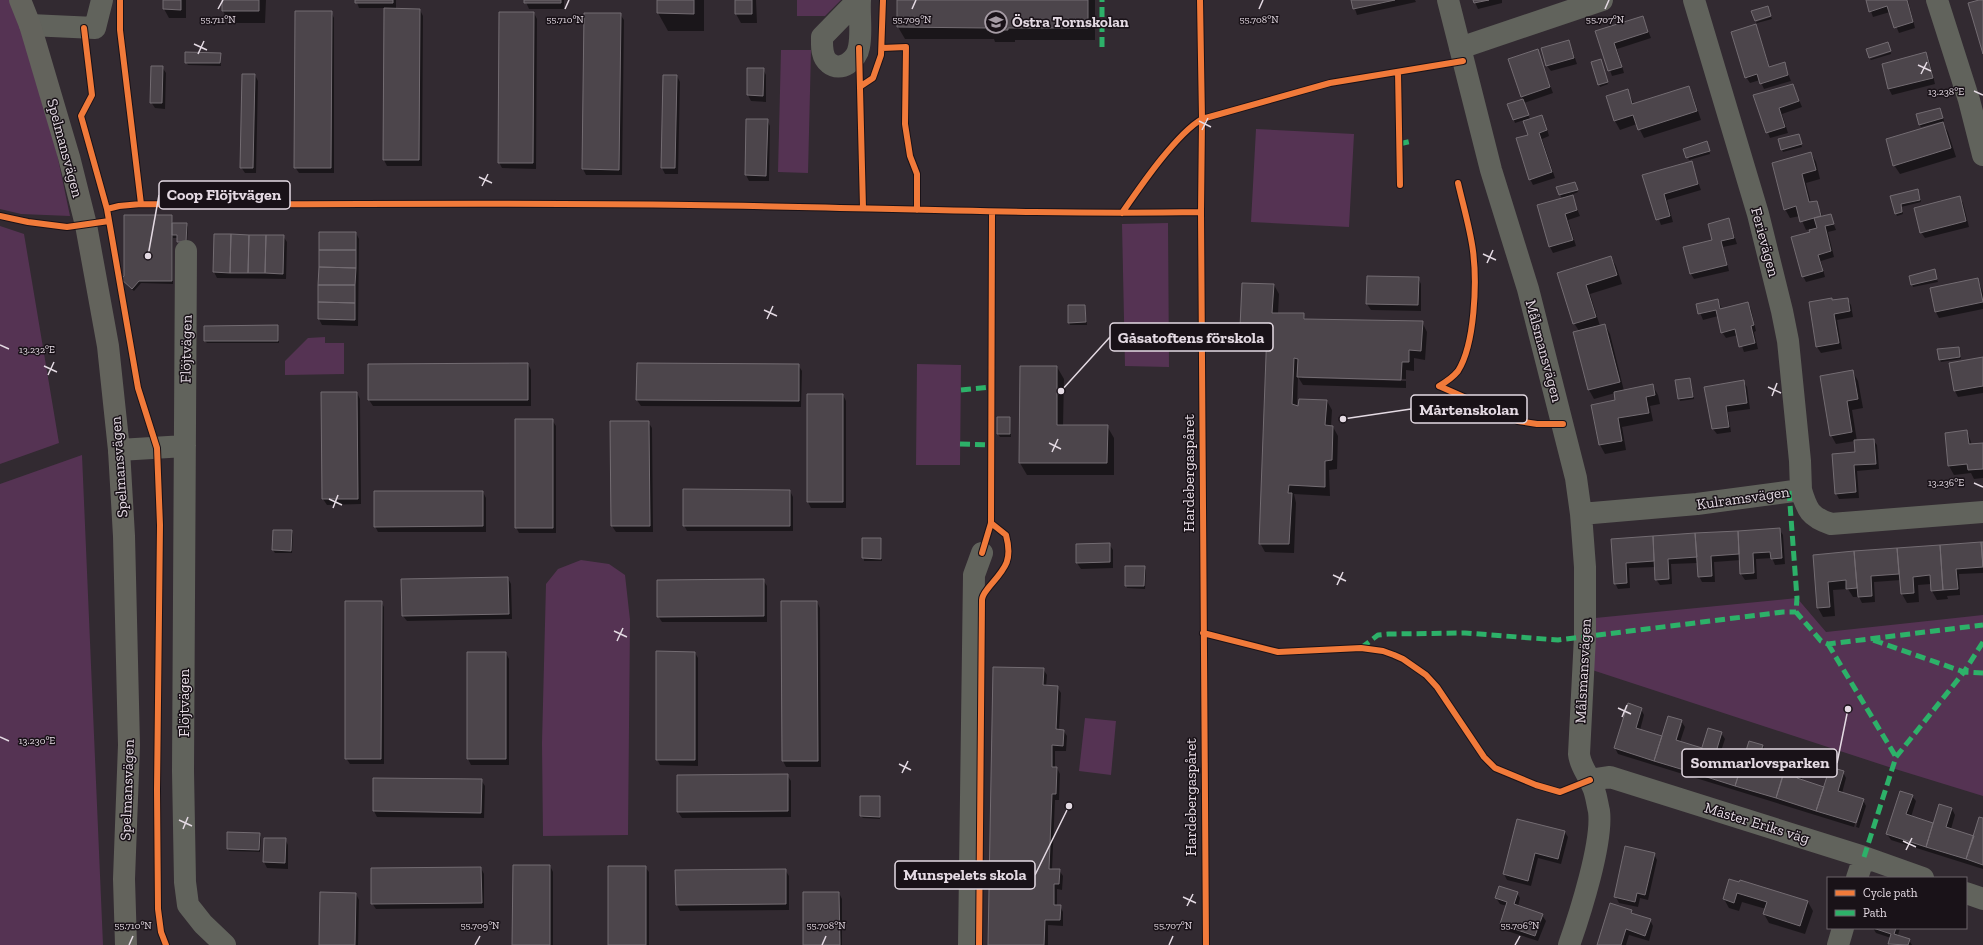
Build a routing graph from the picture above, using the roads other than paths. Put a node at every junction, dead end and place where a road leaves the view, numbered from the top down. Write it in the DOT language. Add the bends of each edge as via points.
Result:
graph roads {
  1 [pos="20,0"];
  2 [pos="102,0"];
  3 [pos="1448,0"];
  4 [pos="1602,0"];
  5 [pos="1694,0"];
  6 [pos="1937,0"];
  7 [pos="30,25"];
  8 [pos="1460,48"];
  9 [pos="1983,155"];
  10 [pos="186,251"];
  11 [pos="185,446"];
  12 [pos="119,450"];
  13 [pos="1801,490"];
  14 [pos="1983,512"];
  15 [pos="1581,514"];
  16 [pos="982,553"];
  17 [pos="1590,780"];
  18 [pos="1864,857"];
  19 [pos="1858,877"];
  20 [pos="1920,877"];
  21 [pos="1967,893"];
  22 [pos="1983,899"];
  23 [pos="1842,929"];
  24 [pos="126,945"];
  25 [pos="225,945"];
  26 [pos="969,945"];
  27 [pos="1569,945"];
  28 [pos="1838,945"];
  1 -- 7 [label="main road, Spelmansvägen"];
  2 -- 7 [label="street" via="95,28"];
  3 -- 8 [label="street, Målsmansvägen"];
  4 -- 8 [label="street"];
  5 -- 13 [label="street, Ferievägen" via="1758,214 1782,311 1788,341"];
  6 -- 9 [label="street" via="1969,100"];
  7 -- 12 [label="main road, Spelmansvägen" via="86,225 108,346"];
  8 -- 15 [label="street, Målsmansvägen" via="1491,170 1528,289 1576,478"];
  10 -- 11 [label="street, Flöjtvägen"];
  11 -- 12 [label="street"];
  11 -- 25 [label="street, Flöjtvägen" via="185,882 188,905"];
  12 -- 24 [label="main road, Spelmansvägen" via="124,536 129,745 124,880"];
  13 -- 14 [label="street, Kulramsvägen" via="1811,515 1831,524"];
  13 -- 15 [label="street, Kulramsvägen" via="1697,504"];
  15 -- 17 [label="street, Målsmansvägen" via="1585,619 1579,754"];
  16 -- 26 [label="street" via="974,575"];
  17 -- 18 [label="street, Mäster Eriks väg" via="1610,777"];
  17 -- 27 [label="street, Målsmansvägen" via="1599,812 1596,842"];
  18 -- 19 [label="street"];
  18 -- 20 [label="street, Mäster Eriks väg"];
  21 -- 22 [label="street"];
  23 -- 28 [label="street"];
}
